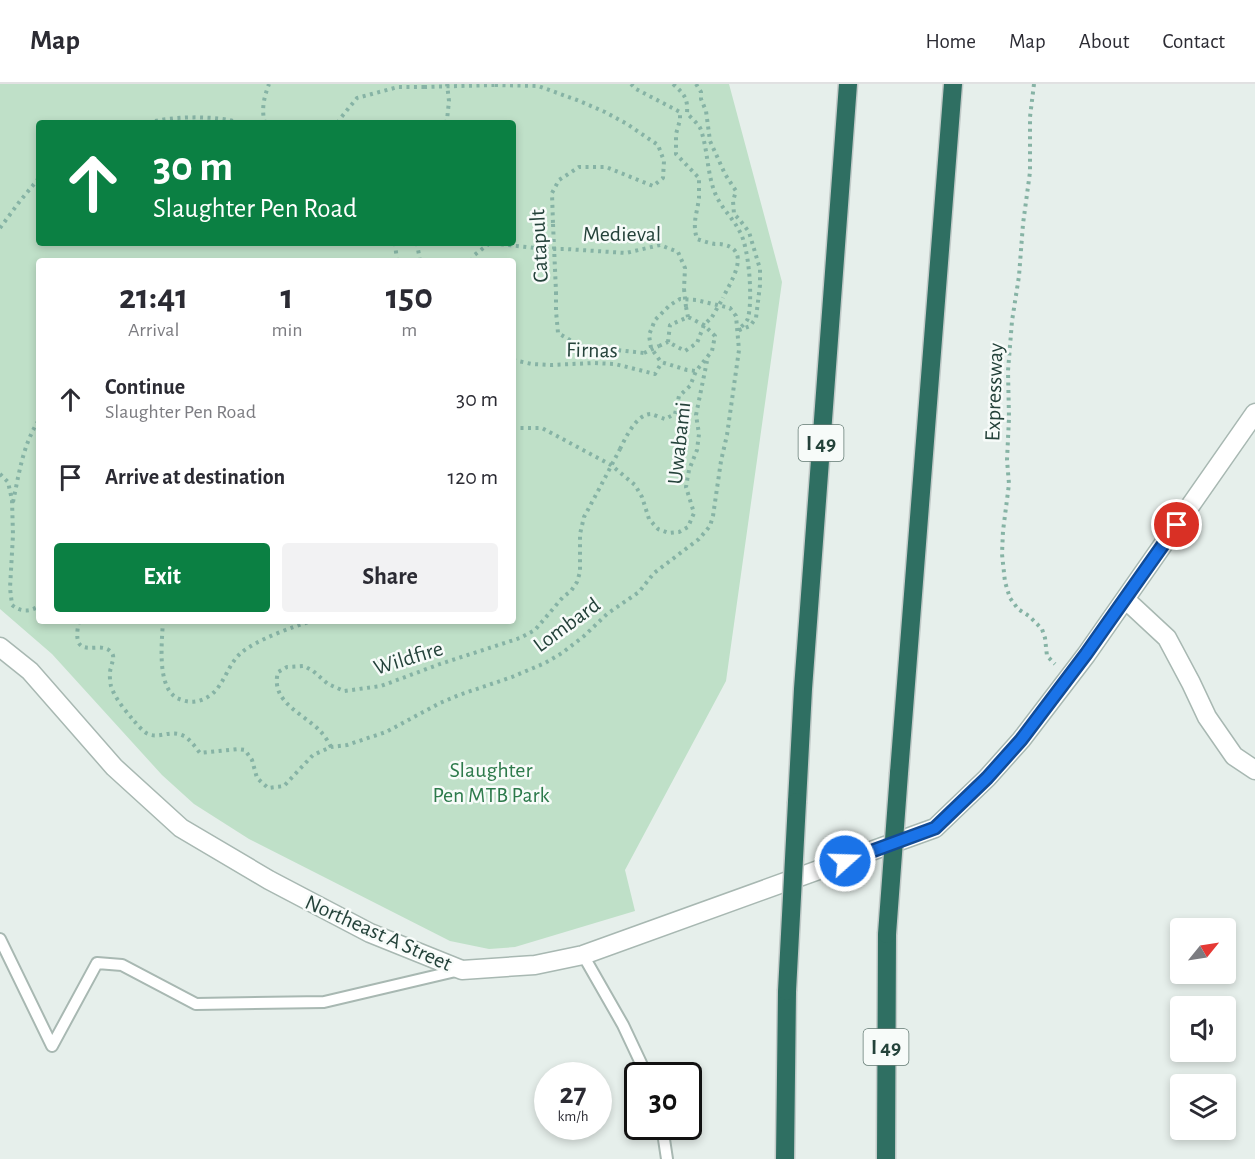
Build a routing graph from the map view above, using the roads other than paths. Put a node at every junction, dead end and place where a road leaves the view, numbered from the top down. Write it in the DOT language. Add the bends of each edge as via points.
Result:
graph roads {
  1 [pos="848,84"];
  2 [pos="953,84"];
  3 [pos="1255,413"];
  4 [pos="1125,599"];
  5 [pos="0,646"];
  6 [pos="1255,770"];
  7 [pos="0,939"];
  8 [pos="583,955"];
  9 [pos="462,970"];
  10 [pos="640,1062"];
  11 [pos="664,1140"];
  12 [pos="667,1159"];
  13 [pos="785,1159"];
  14 [pos="886,1159"];
  1 -- 13 [label="highway, I 49, bridge" via="803,688 787,992"];
  2 -- 14 [label="highway, I 49, bridge" via="887,934"];
  3 -- 4 [label="street"];
  4 -- 6 [label="street" via="1167,638 1207,717 1234,756"];
  4 -- 8 [label="street, Northeast A Street" via="1021,740 935,828"];
  5 -- 9 [label="street, Northeast A Street" via="30,671 114,767 180,828 370,933"];
  7 -- 9 [label="lane" via="52,1046 97,963 122,965 196,1004 324,1002"];
  8 -- 9 [label="street, Northeast A Street" via="536,965"];
  8 -- 10 [label="lane"];
  11 -- 12 [label="lane"];
}
